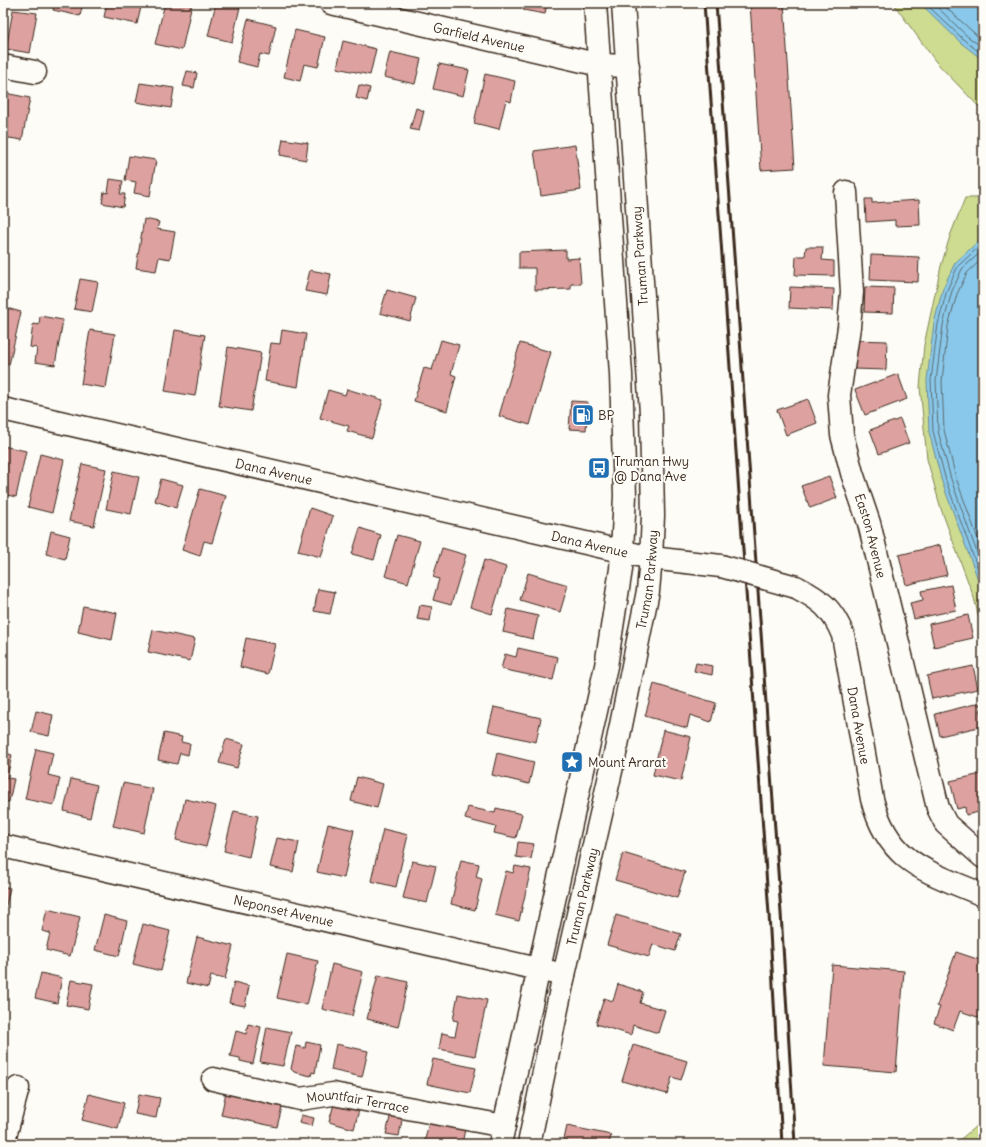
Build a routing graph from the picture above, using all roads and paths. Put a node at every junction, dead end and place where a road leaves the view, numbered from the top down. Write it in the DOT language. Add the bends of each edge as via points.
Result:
graph roads {
  1 [pos="331,3"];
  2 [pos="595,3"];
  3 [pos="623,3"];
  4 [pos="600,65"];
  5 [pos="3,66"];
  6 [pos="628,66"];
  7 [pos="35,72"];
  8 [pos="846,192"];
  9 [pos="3,409"];
  10 [pos="623,551"];
  11 [pos="651,558"];
  12 [pos="3,846"];
  13 [pos="983,857"];
  14 [pos="983,895"];
  15 [pos="539,969"];
  16 [pos="564,975"];
  17 [pos="213,1079"];
  18 [pos="18,1088"];
  19 [pos="502,1135"];
  20 [pos="3,1144"];
  21 [pos="528,1144"];
  1 -- 4 [label="street, Garfield Avenue"];
  2 -- 4 [label="street, Truman Parkway"];
  3 -- 6 [label="street, Truman Parkway"];
  4 -- 6 [label="street, Garfield Avenue"];
  4 -- 10 [label="street, Truman Parkway" via="621,374 625,496"];
  5 -- 7 [label="street"];
  6 -- 11 [label="street, Truman Parkway" via="651,413"];
  8 -- 13 [label="street, Easton Avenue" via="852,292 850,327 839,395 842,435 869,523 941,817 952,831"];
  9 -- 10 [label="street, Dana Avenue"];
  10 -- 11 [label="street, Dana Avenue"];
  10 -- 15 [label="street, Truman Parkway" via="606,666"];
  11 -- 14 [label="street, Dana Avenue, bridge" via="722,566 796,587 826,606 843,635 872,799 885,834 907,860"];
  11 -- 16 [label="street, Truman Parkway" via="648,591 617,745"];
  12 -- 15 [label="street, Neponset Avenue"];
  15 -- 16 [label="street, Neponset Avenue"];
  15 -- 19 [label="street, Truman Parkway"];
  16 -- 21 [label="street, Truman Parkway"];
  17 -- 19 [label="street, Mountfair Terrace" via="300,1099 333,1094"];
  18 -- 20 [label="street"];
}
